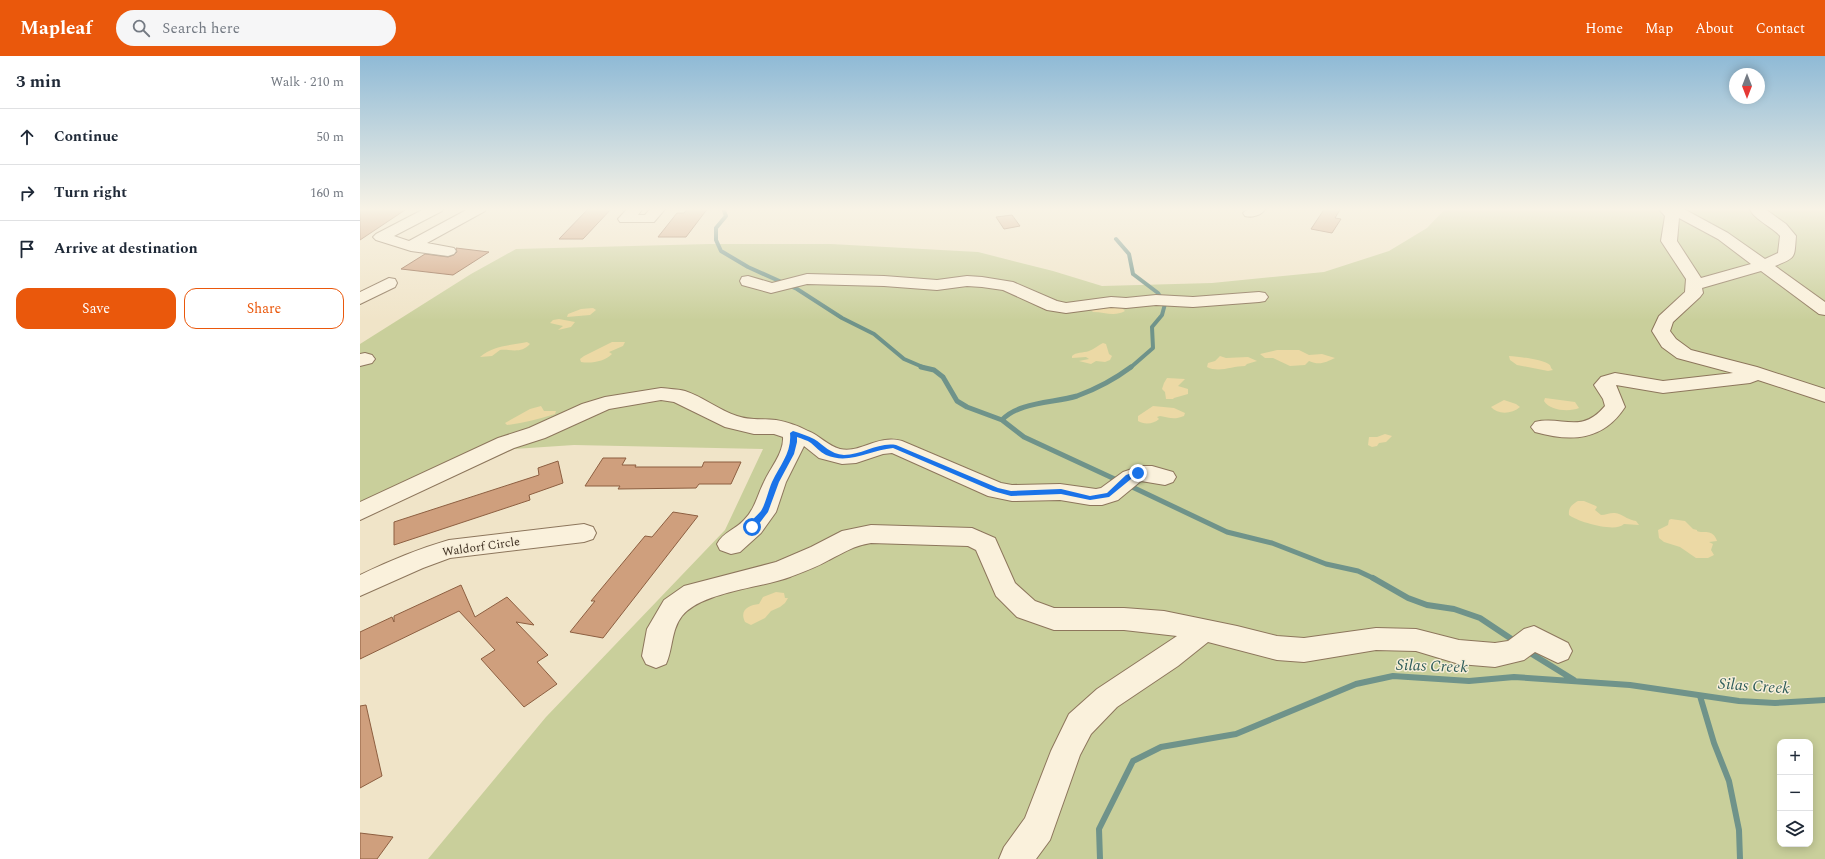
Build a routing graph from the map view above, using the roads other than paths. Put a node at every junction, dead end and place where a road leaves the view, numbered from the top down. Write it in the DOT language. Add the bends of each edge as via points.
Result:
graph roads {
  1 [pos="1672,245"];
  2 [pos="1737,245"];
  3 [pos="1788,245"];
  4 [pos="411,246"];
  5 [pos="448,251"];
  6 [pos="1765,264"];
  7 [pos="748,282"];
  8 [pos="389,283"];
  9 [pos="1694,285"];
  10 [pos="1259,297"];
  11 [pos="360,300"];
  12 [pos="1825,310"];
  13 [pos="1768,377"];
  14 [pos="1825,396"];
  15 [pos="1542,427"];
  16 [pos="793,433"];
  17 [pos="1165,477"];
  18 [pos="360,512"];
  19 [pos="584,533"];
  20 [pos="737,540"];
  21 [pos="360,586"];
  22 [pos="1204,631"];
  23 [pos="1558,651"];
  24 [pos="656,656"];
  25 [pos="1016,859"];
  1 -- 9 [label="street" via="1694,279"];
  2 -- 6 [label="street"];
  3 -- 6 [label="street" via="1786,256"];
  4 -- 5 [label="street"];
  6 -- 9 [label="street"];
  6 -- 12 [label="street" via="1787,284"];
  7 -- 10 [label="street" via="766,287 807,279 937,285 982,282 1006,286 1053,306 1066,308 1096,302 1194,302"];
  8 -- 11 [label="street"];
  9 -- 13 [label="street" via="1694,293 1665,320 1661,331 1669,343 1684,354"];
  13 -- 14 [label="street"];
  13 -- 15 [label="street" via="1716,380 1663,388 1608,380 1604,385 1615,407 1608,418 1595,427 1578,430"];
  16 -- 17 [label="street" via="812,441 828,453 842,457 894,446 1011,494 1061,492 1090,498 1109,495 1138,473"];
  16 -- 18 [label="street" via="776,427 754,427 732,422 679,396 662,394 636,398 589,408 537,433 506,443"];
  16 -- 20 [label="street" via="794,442 790,454 775,482 764,512"];
  19 -- 21 [label="street, Waldorf Circle" via="449,549 414,561"];
  22 -- 23 [label="street" via="1277,648 1304,650 1355,642 1416,640 1459,652 1495,655 1524,645"];
  22 -- 24 [label="street" via="1164,622 1054,619 1026,609 1005,589 986,544 972,537 871,534 851,537 820,554 781,570 693,594 672,608 661,629"];
  22 -- 25 [label="street" via="1107,698 1080,724 1066,751 1038,828"];
}
